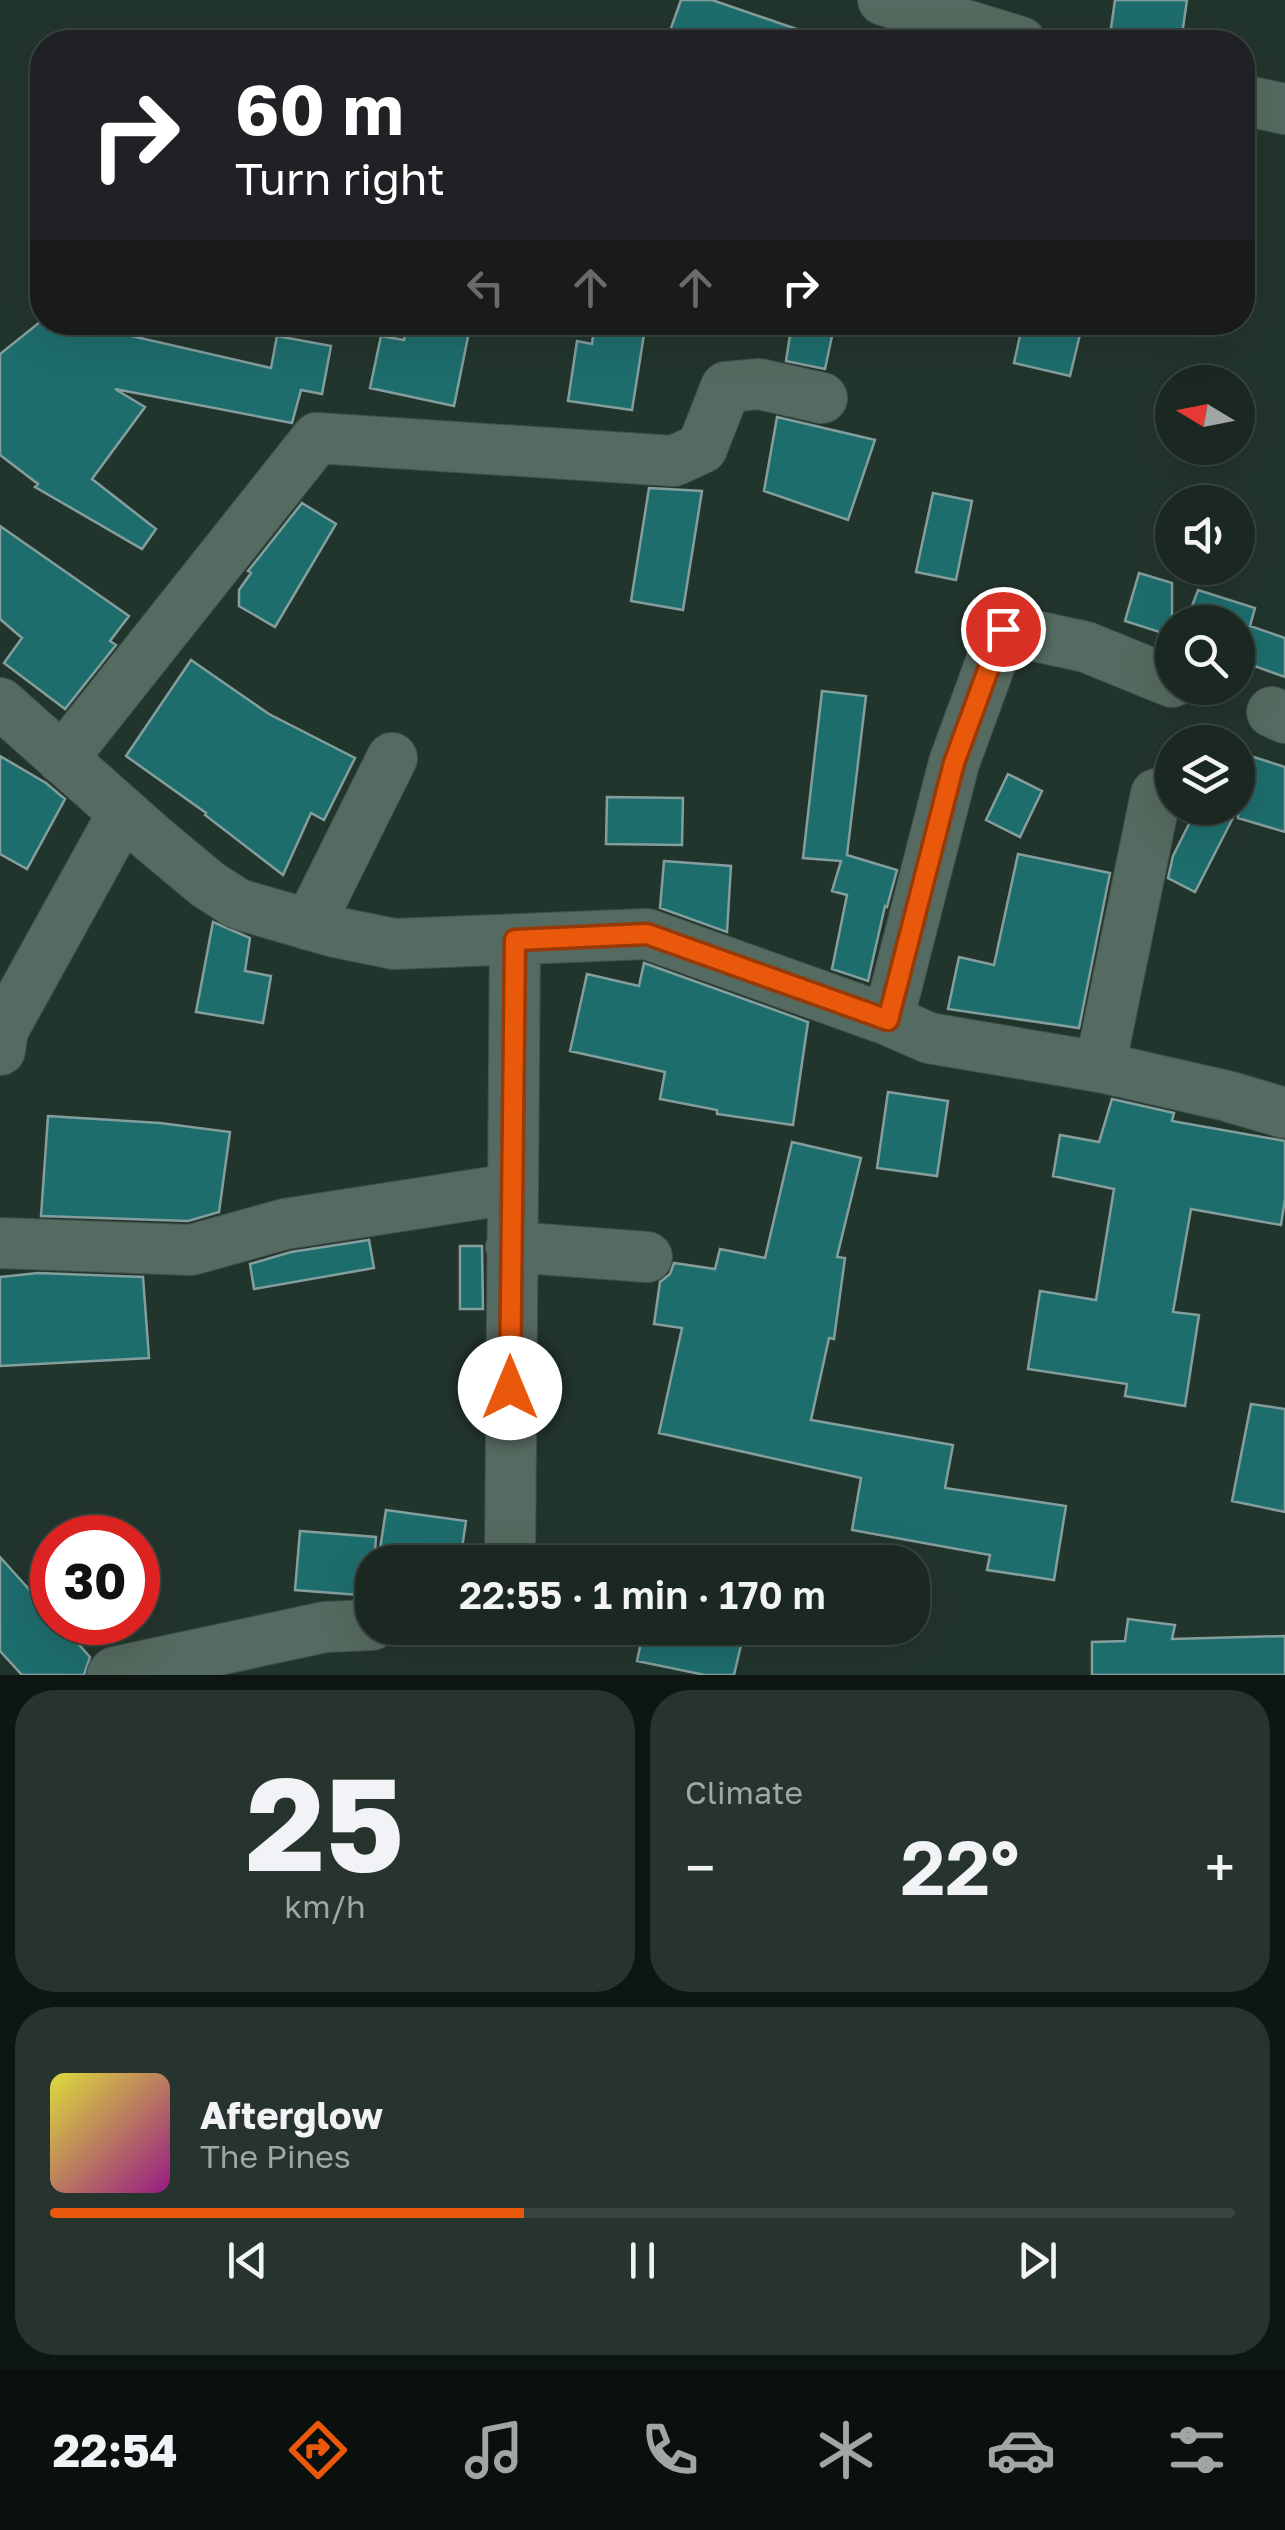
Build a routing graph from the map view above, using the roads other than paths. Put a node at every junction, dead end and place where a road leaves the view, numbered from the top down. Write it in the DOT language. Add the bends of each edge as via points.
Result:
graph roads {
  1 [pos="883,0"];
  2 [pos="982,30"];
  3 [pos="1255,102"];
  4 [pos="1285,108"];
  5 [pos="822,398"];
  6 [pos="1155,674"];
  7 [pos="0,703"];
  8 [pos="392,758"];
  9 [pos="62,759"];
  10 [pos="1155,799"];
  11 [pos="123,813"];
  12 [pos="309,925"];
  13 [pos="515,940"];
  14 [pos="888,1020"];
  15 [pos="0,1050"];
  16 [pos="1100,1068"];
  17 [pos="1285,1113"];
  18 [pos="511,1189"];
  19 [pos="0,1243"];
  20 [pos="511,1247"];
  21 [pos="647,1257"];
  22 [pos="510,1545"];
  23 [pos="355,1626"];
  24 [pos="112,1675"];
  1 -- 2 [label="street"];
  3 -- 4 [label="street"];
  5 -- 9 [label="street" via="759,384 726,387 702,448 674,461 318,438"];
  6 -- 14 [label="street" via="1086,647 1003,629 954,763"];
  7 -- 9 [label="street"];
  8 -- 12 [label="street"];
  9 -- 11 [label="street"];
  10 -- 16 [label="street"];
  11 -- 12 [label="street" via="238,904"];
  11 -- 15 [label="street" via="3,1030"];
  12 -- 13 [label="street" via="394,944"];
  13 -- 14 [label="street" via="647,934"];
  13 -- 18 [label="street"];
  14 -- 16 [label="street" via="930,1038"];
  16 -- 17 [label="street"];
  18 -- 19 [label="street" via="286,1224 190,1250"];
  18 -- 20 [label="street"];
  20 -- 21 [label="street"];
  20 -- 22 [label="street"];
  23 -- 24 [label="street" via="325,1627"];
}
